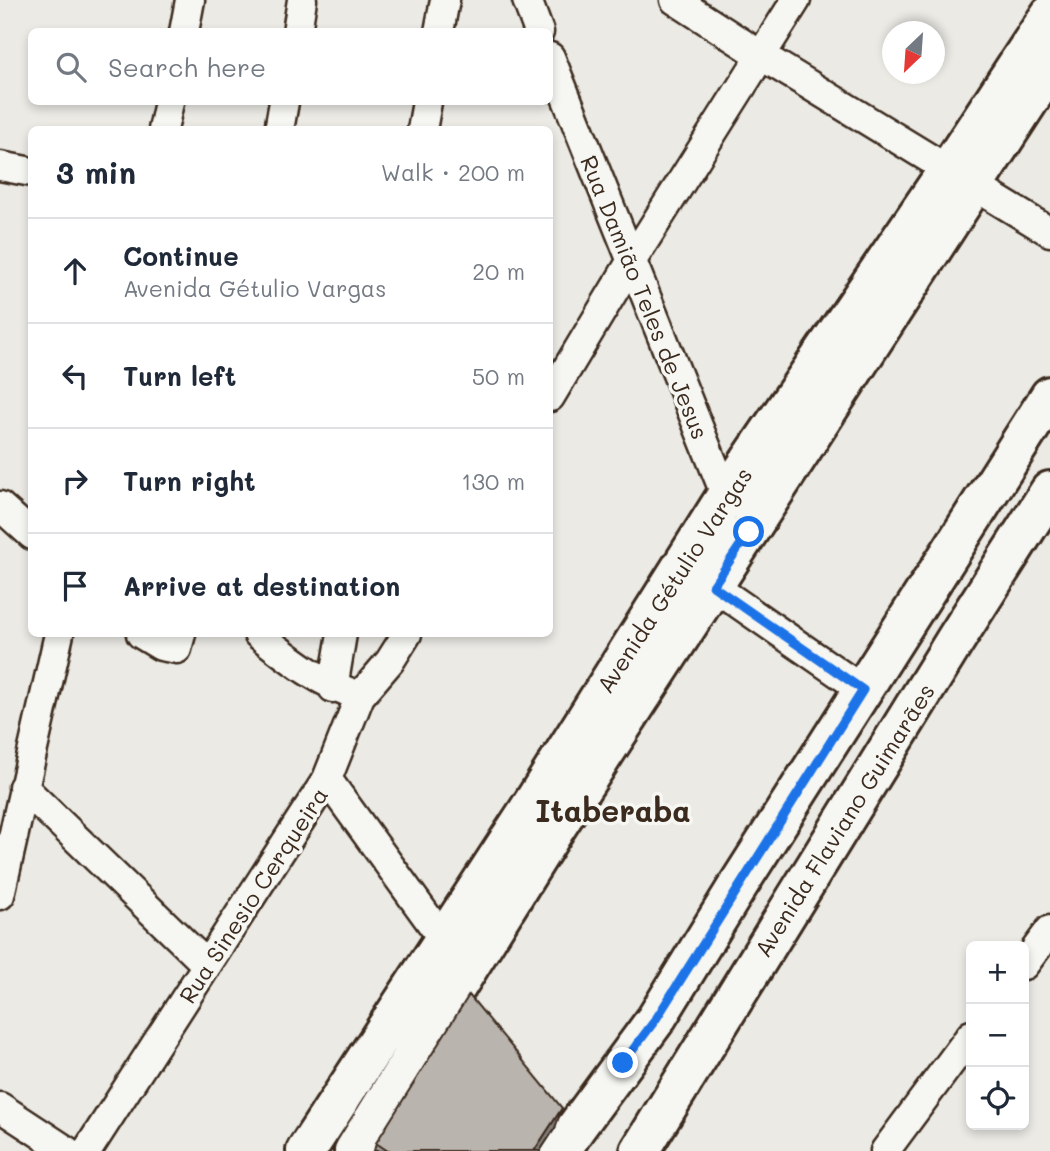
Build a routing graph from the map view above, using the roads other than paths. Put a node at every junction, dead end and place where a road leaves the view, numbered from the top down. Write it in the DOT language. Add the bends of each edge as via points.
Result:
graph roads {
  1 [pos="190,0"];
  2 [pos="302,0"];
  3 [pos="445,0"];
  4 [pos="527,0"];
  5 [pos="675,0"];
  6 [pos="796,0"];
  7 [pos="1050,15"];
  8 [pos="185,28"];
  9 [pos="298,28"];
  10 [pos="440,28"];
  11 [pos="538,28"];
  12 [pos="762,56"];
  13 [pos="553,65"];
  14 [pos="1050,68"];
  15 [pos="168,105"];
  16 [pos="283,105"];
  17 [pos="426,105"];
  18 [pos="164,126"];
  19 [pos="280,126"];
  20 [pos="423,126"];
  21 [pos="0,166"];
  22 [pos="28,171"];
  23 [pos="961,178"];
  24 [pos="1050,233"];
  25 [pos="631,262"];
  26 [pos="553,392"];
  27 [pos="1050,397"];
  28 [pos="1050,491"];
  29 [pos="726,496"];
  30 [pos="0,506"];
  31 [pos="761,514"];
  32 [pos="28,531"];
  33 [pos="713,586"];
  34 [pos="58,637"];
  35 [pos="146,637"];
  36 [pos="262,637"];
  37 [pos="341,637"];
  38 [pos="405,637"];
  39 [pos="179,641"];
  40 [pos="863,690"];
  41 [pos="346,692"];
  42 [pos="327,779"];
  43 [pos="23,787"];
  44 [pos="542,820"];
  45 [pos="0,895"];
  46 [pos="1050,930"];
  47 [pos="443,939"];
  48 [pos="1029,958"];
  49 [pos="208,965"];
  50 [pos="464,1003"];
  51 [pos="966,1042"];
  52 [pos="0,1107"];
  53 [pos="564,1129"];
  54 [pos="319,1146"];
  55 [pos="67,1151"];
  56 [pos="87,1151"];
  57 [pos="354,1151"];
  58 [pos="640,1151"];
  59 [pos="885,1151"];
  1 -- 8 [label="street"];
  2 -- 9 [label="street"];
  3 -- 10 [label="street"];
  4 -- 11 [label="street"];
  5 -- 12 [label="street"];
  6 -- 12 [label="street"];
  7 -- 23 [label="street, Avenida Gétulio Vargas"];
  12 -- 23 [label="street"];
  12 -- 25 [label="street"];
  13 -- 25 [label="street, Rua Damião Teles de Jesus"];
  14 -- 23 [label="street, Avenida Gétulio Vargas"];
  15 -- 18 [label="street"];
  16 -- 19 [label="street"];
  17 -- 20 [label="street"];
  21 -- 22 [label="street"];
  23 -- 24 [label="street"];
  23 -- 29 [label="street, Avenida Gétulio Vargas"];
  23 -- 31 [label="street, Avenida Gétulio Vargas"];
  25 -- 26 [label="street"];
  25 -- 29 [label="street, Rua Damião Teles de Jesus"];
  27 -- 40 [label="street"];
  28 -- 58 [label="street, Avenida Flaviano Guimarães"];
  29 -- 31 [label="street"];
  29 -- 44 [label="street, Avenida Gétulio Vargas"];
  30 -- 32 [label="street"];
  31 -- 33 [label="street, Avenida Gétulio Vargas"];
  33 -- 40 [label="street"];
  33 -- 44 [label="street, Avenida Gétulio Vargas"];
  34 -- 43 [label="street"];
  35 -- 39 [label="street" via="160,646"];
  36 -- 41 [label="street" via="289,659"];
  37 -- 41 [label="street"];
  38 -- 41 [label="street, Rua Sinesio Cerqueira" via="390,662"];
  40 -- 53 [label="street" via="656,1019"];
  41 -- 42 [label="street, Rua Sinesio Cerqueira"];
  42 -- 47 [label="street"];
  42 -- 49 [label="street, Rua Sinesio Cerqueira"];
  43 -- 45 [label="street"];
  43 -- 49 [label="street"];
  44 -- 47 [label="street, Avenida Gétulio Vargas"];
  44 -- 50 [label="street, Avenida Gétulio Vargas"];
  46 -- 48 [label="street"];
  47 -- 50 [label="street"];
  47 -- 54 [label="street, Avenida Gétulio Vargas"];
  49 -- 56 [label="street, Rua Sinesio Cerqueira"];
  50 -- 57 [label="street, Avenida Gétulio Vargas"];
  51 -- 59 [label="street"];
  52 -- 55 [label="street"];
}
